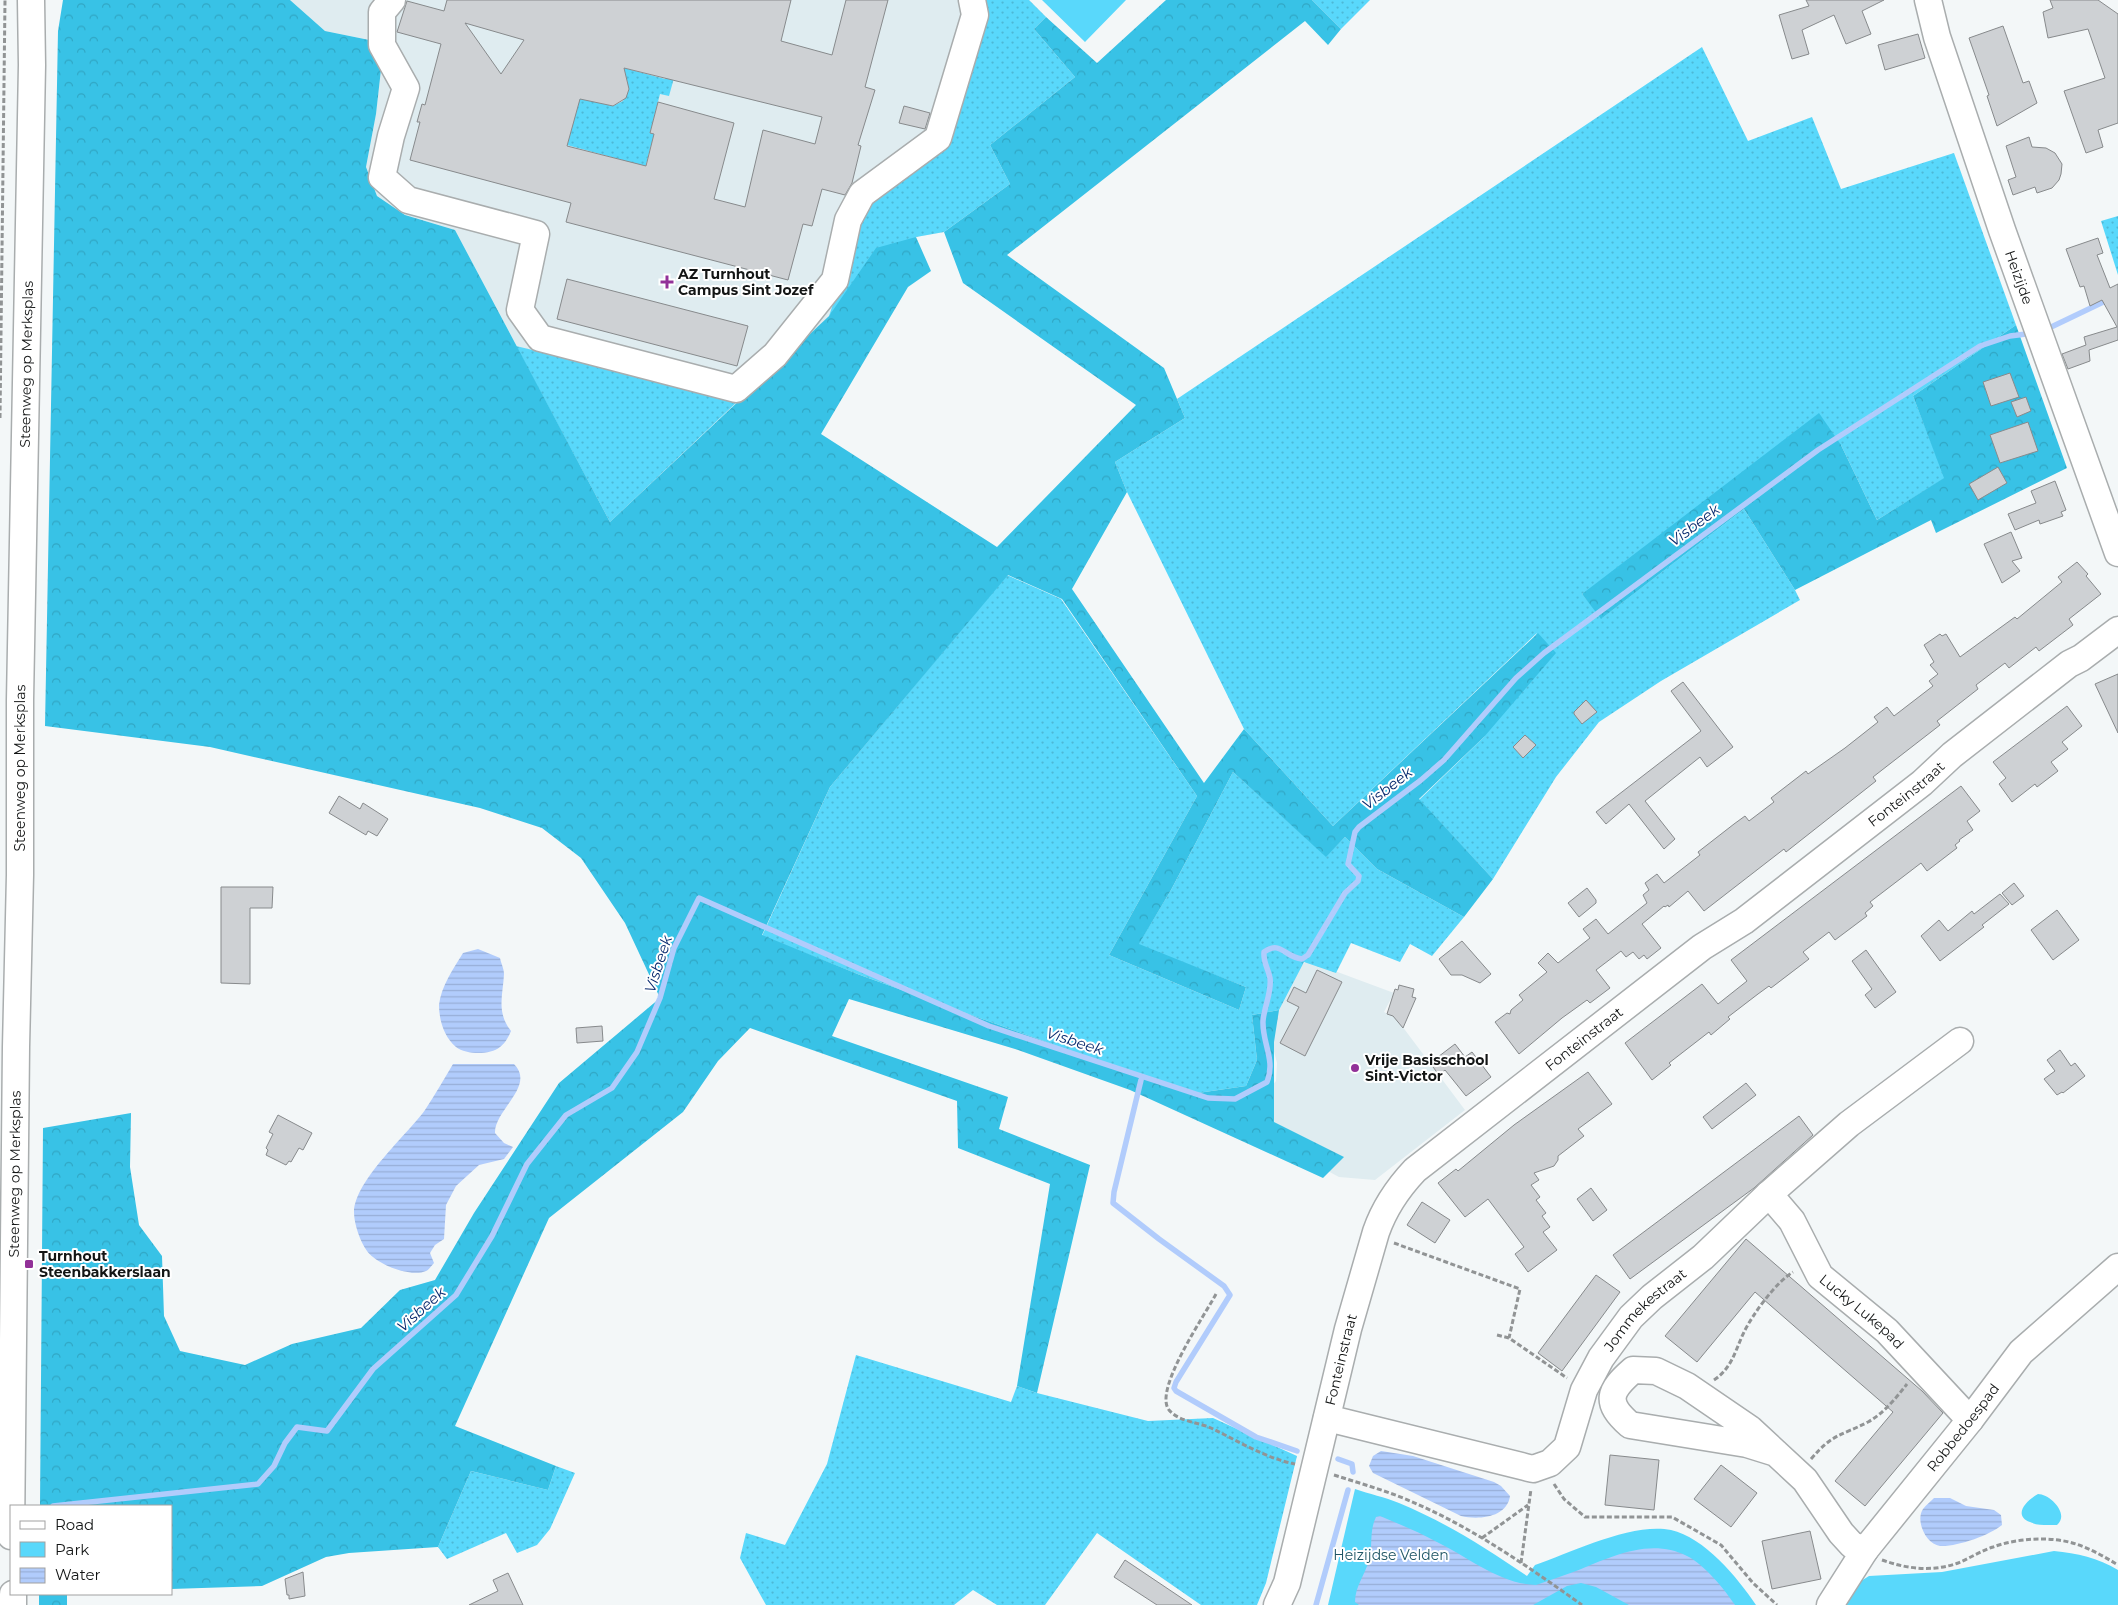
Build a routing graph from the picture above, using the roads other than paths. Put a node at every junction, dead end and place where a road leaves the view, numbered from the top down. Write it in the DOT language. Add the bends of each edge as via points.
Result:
graph roads {
  1 [pos="31,0"];
  2 [pos="392,0"];
  3 [pos="972,0"];
  4 [pos="1928,0"];
  5 [pos="2118,553"];
  6 [pos="2118,630"];
  7 [pos="8,1015"];
  8 [pos="1960,1041"];
  9 [pos="8,1071"];
  10 [pos="1769,1194"];
  11 [pos="2118,1267"];
  12 [pos="1327,1418"];
  13 [pos="1970,1420"];
  14 [pos="1776,1453"];
  15 [pos="11,1505"];
  16 [pos="1865,1550"];
  17 [pos="1277,1605"];
  18 [pos="1830,1605"];
  1 -- 7 [label="street, Steenweg op Merksplas" via="20,874"];
  2 -- 3 [label="street" via="382,12 382,44 406,88 382,177 408,200 536,234 520,310 540,338 736,389 775,354 835,280 848,220 862,194 938,138 976,15"];
  4 -- 5 [label="street, Heizijde" via="1937,37 2002,230"];
  6 -- 12 [label="street, Fonteinstraat" via="1952,755 1922,783 1744,921 1695,952 1415,1170 1381,1217 1348,1329"];
  7 -- 9 [label="street, Steenweg op Merksplas"];
  8 -- 10 [label="street, Jommekestraat" via="1849,1124"];
  9 -- 15 [label="street, Steenweg op Merksplas"];
  10 -- 12 [label="street, Jommekestraat" via="1703,1257 1631,1318 1601,1358 1584,1390 1567,1446 1550,1463 1533,1466"];
  10 -- 13 [label="street, Lucky Lukepad" via="1792,1221 1820,1276 1887,1331"];
  11 -- 13 [label="street, Robbedoespad" via="2021,1352"];
  12 -- 17 [label="street, Fonteinstraat" via="1287,1583"];
  13 -- 16 [label="street, Robbedoespad"];
  14 -- 14 [label="street" via="1750,1430 1693,1391 1656,1371 1633,1370 1617,1384 1612,1396 1614,1406 1630,1425 1760,1446"];
  14 -- 16 [label="street" via="1802,1478 1852,1545"];
  16 -- 18 [label="street, Robbedoespad"];
}
